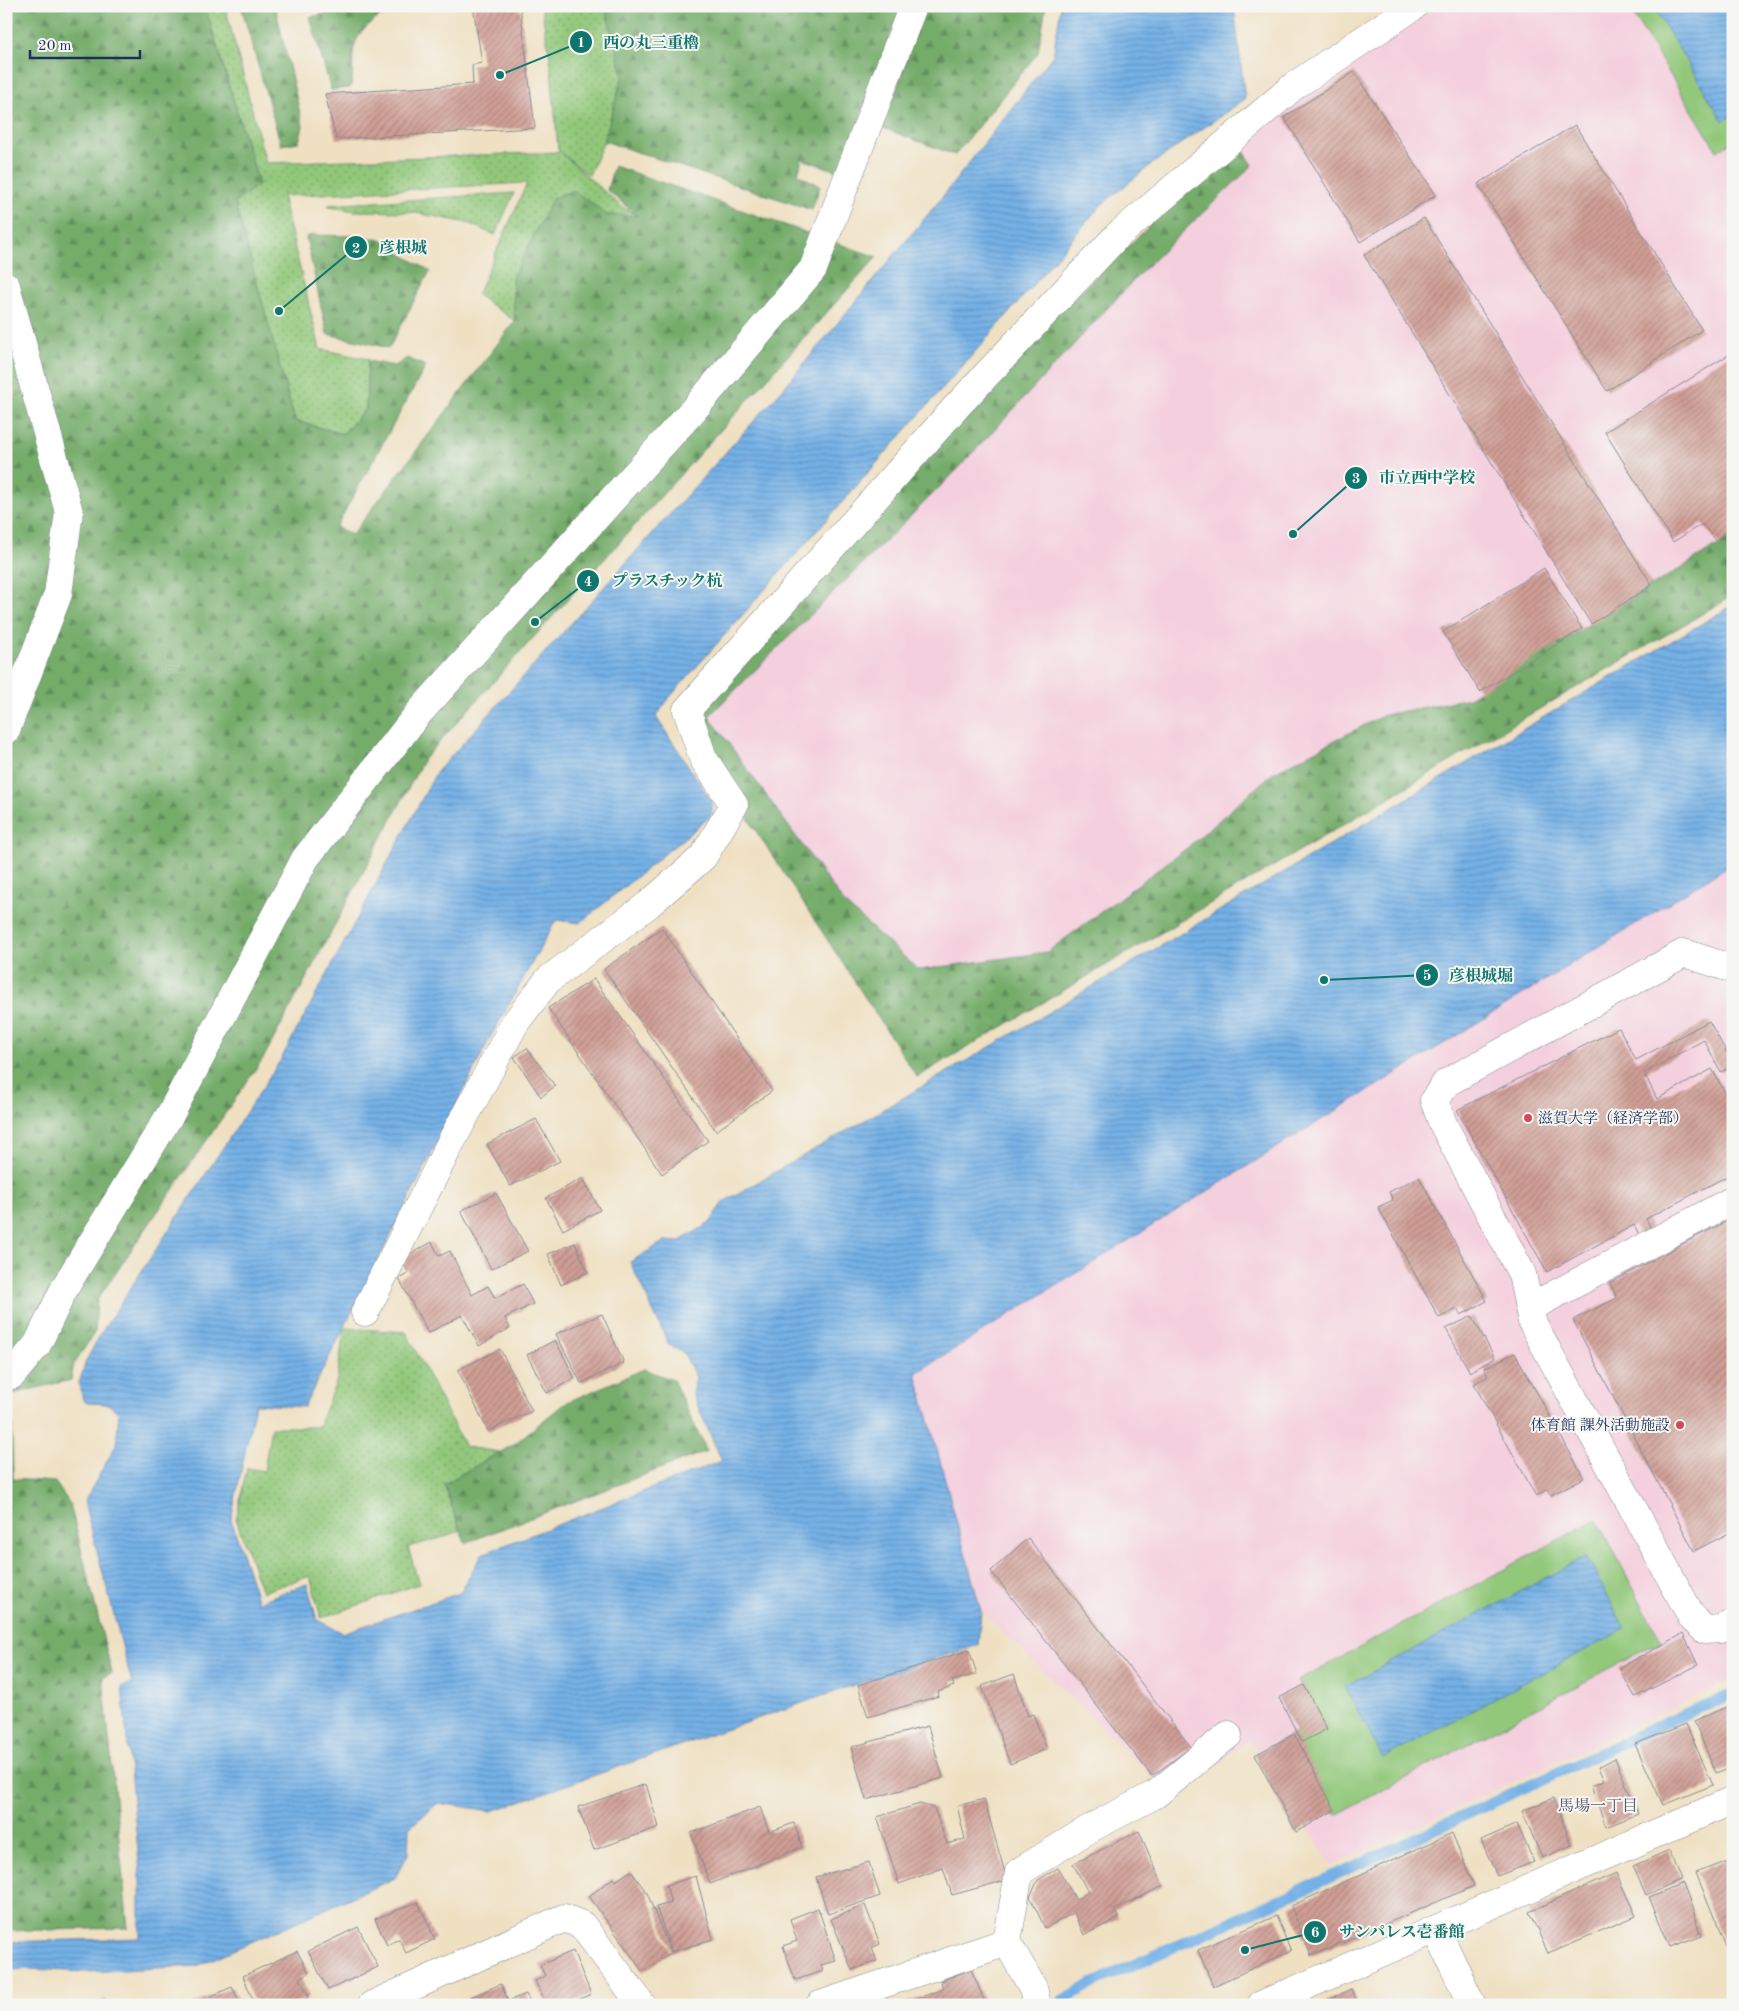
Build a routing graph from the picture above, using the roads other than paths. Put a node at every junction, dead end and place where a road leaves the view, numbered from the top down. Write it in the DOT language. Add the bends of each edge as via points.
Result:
graph roads {
  1 [pos="913,6"];
  2 [pos="1414,6"];
  3 [pos="6,286"];
  4 [pos="6,730"];
  5 [pos="1733,969"];
  6 [pos="1733,1200"];
  7 [pos="1529,1308"];
  8 [pos="365,1312"];
  9 [pos="6,1375"];
  10 [pos="1733,1623"];
  11 [pos="1228,1735"];
  12 [pos="1733,1800"];
  13 [pos="1436,1929"];
  14 [pos="1007,1942"];
  15 [pos="630,1998"];
  16 [pos="372,2005"];
  17 [pos="820,2005"];
  18 [pos="1037,2005"];
  19 [pos="1261,2005"];
  20 [pos="1472,2005"];
  1 -- 9 [label="street" via="813,269 695,408 417,715 305,859 171,1113 65,1286 37,1346 12,1375"];
  2 -- 8 [label="street" via="1294,86 1117,236 958,405 687,710 703,758 734,805 703,857 649,904 548,980 515,1023"];
  3 -- 4 [label="street" via="69,512 58,594"];
  5 -- 7 [label="street" via="1684,953 1446,1082 1434,1100 1443,1124 1522,1274"];
  6 -- 7 [label="street"];
  7 -- 10 [label="street" via="1532,1322 1693,1619 1705,1630 1721,1629"];
  11 -- 14 [label="street" via="1193,1772 1019,1868"];
  12 -- 13 [label="street"];
  13 -- 19 [label="street"];
  13 -- 20 [label="street"];
  14 -- 17 [label="street"];
  14 -- 18 [label="street" via="1032,1988"];
  15 -- 16 [label="street" via="582,1925 564,1918"];
}
